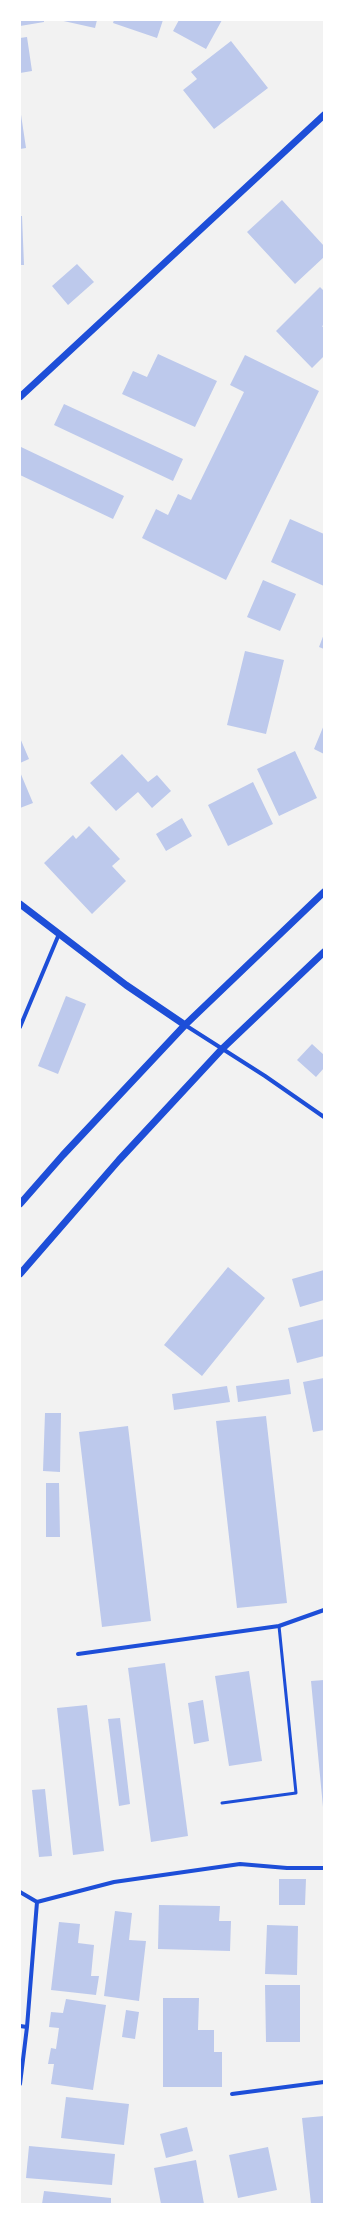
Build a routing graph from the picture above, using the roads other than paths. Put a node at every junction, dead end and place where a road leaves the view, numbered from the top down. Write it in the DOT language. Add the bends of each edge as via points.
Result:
graph roads {
  1 [pos="324,115"];
  2 [pos="20,397"];
  3 [pos="324,892"];
  4 [pos="20,904"];
  5 [pos="58,934"];
  6 [pos="324,952"];
  7 [pos="185,1025"];
  8 [pos="20,1027"];
  9 [pos="222,1049"];
  10 [pos="324,1117"];
  11 [pos="20,1204"];
  12 [pos="20,1274"];
  13 [pos="324,1610"];
  14 [pos="279,1626"];
  15 [pos="78,1654"];
  16 [pos="222,1803"];
  17 [pos="324,1868"];
  18 [pos="20,1892"];
  19 [pos="37,1902"];
  20 [pos="20,2026"];
  21 [pos="28,2026"];
  22 [pos="324,2082"];
  23 [pos="20,2084"];
  24 [pos="232,2094"];
  1 -- 2 [label="street"];
  3 -- 7 [label="street"];
  4 -- 5 [label="street"];
  5 -- 7 [label="street"];
  5 -- 8 [label="street"];
  6 -- 9 [label="street"];
  7 -- 9 [label="street"];
  7 -- 11 [label="street"];
  9 -- 10 [label="street"];
  9 -- 12 [label="street" via="119,1160"];
  13 -- 14 [label="street"];
  14 -- 15 [label="street"];
  14 -- 16 [label="lane" via="296,1793"];
  17 -- 19 [label="street" via="240,1864 114,1882"];
  18 -- 19 [label="street"];
  19 -- 21 [label="street"];
  20 -- 21 [label="street"];
  21 -- 23 [label="street"];
  22 -- 24 [label="street"];
}
